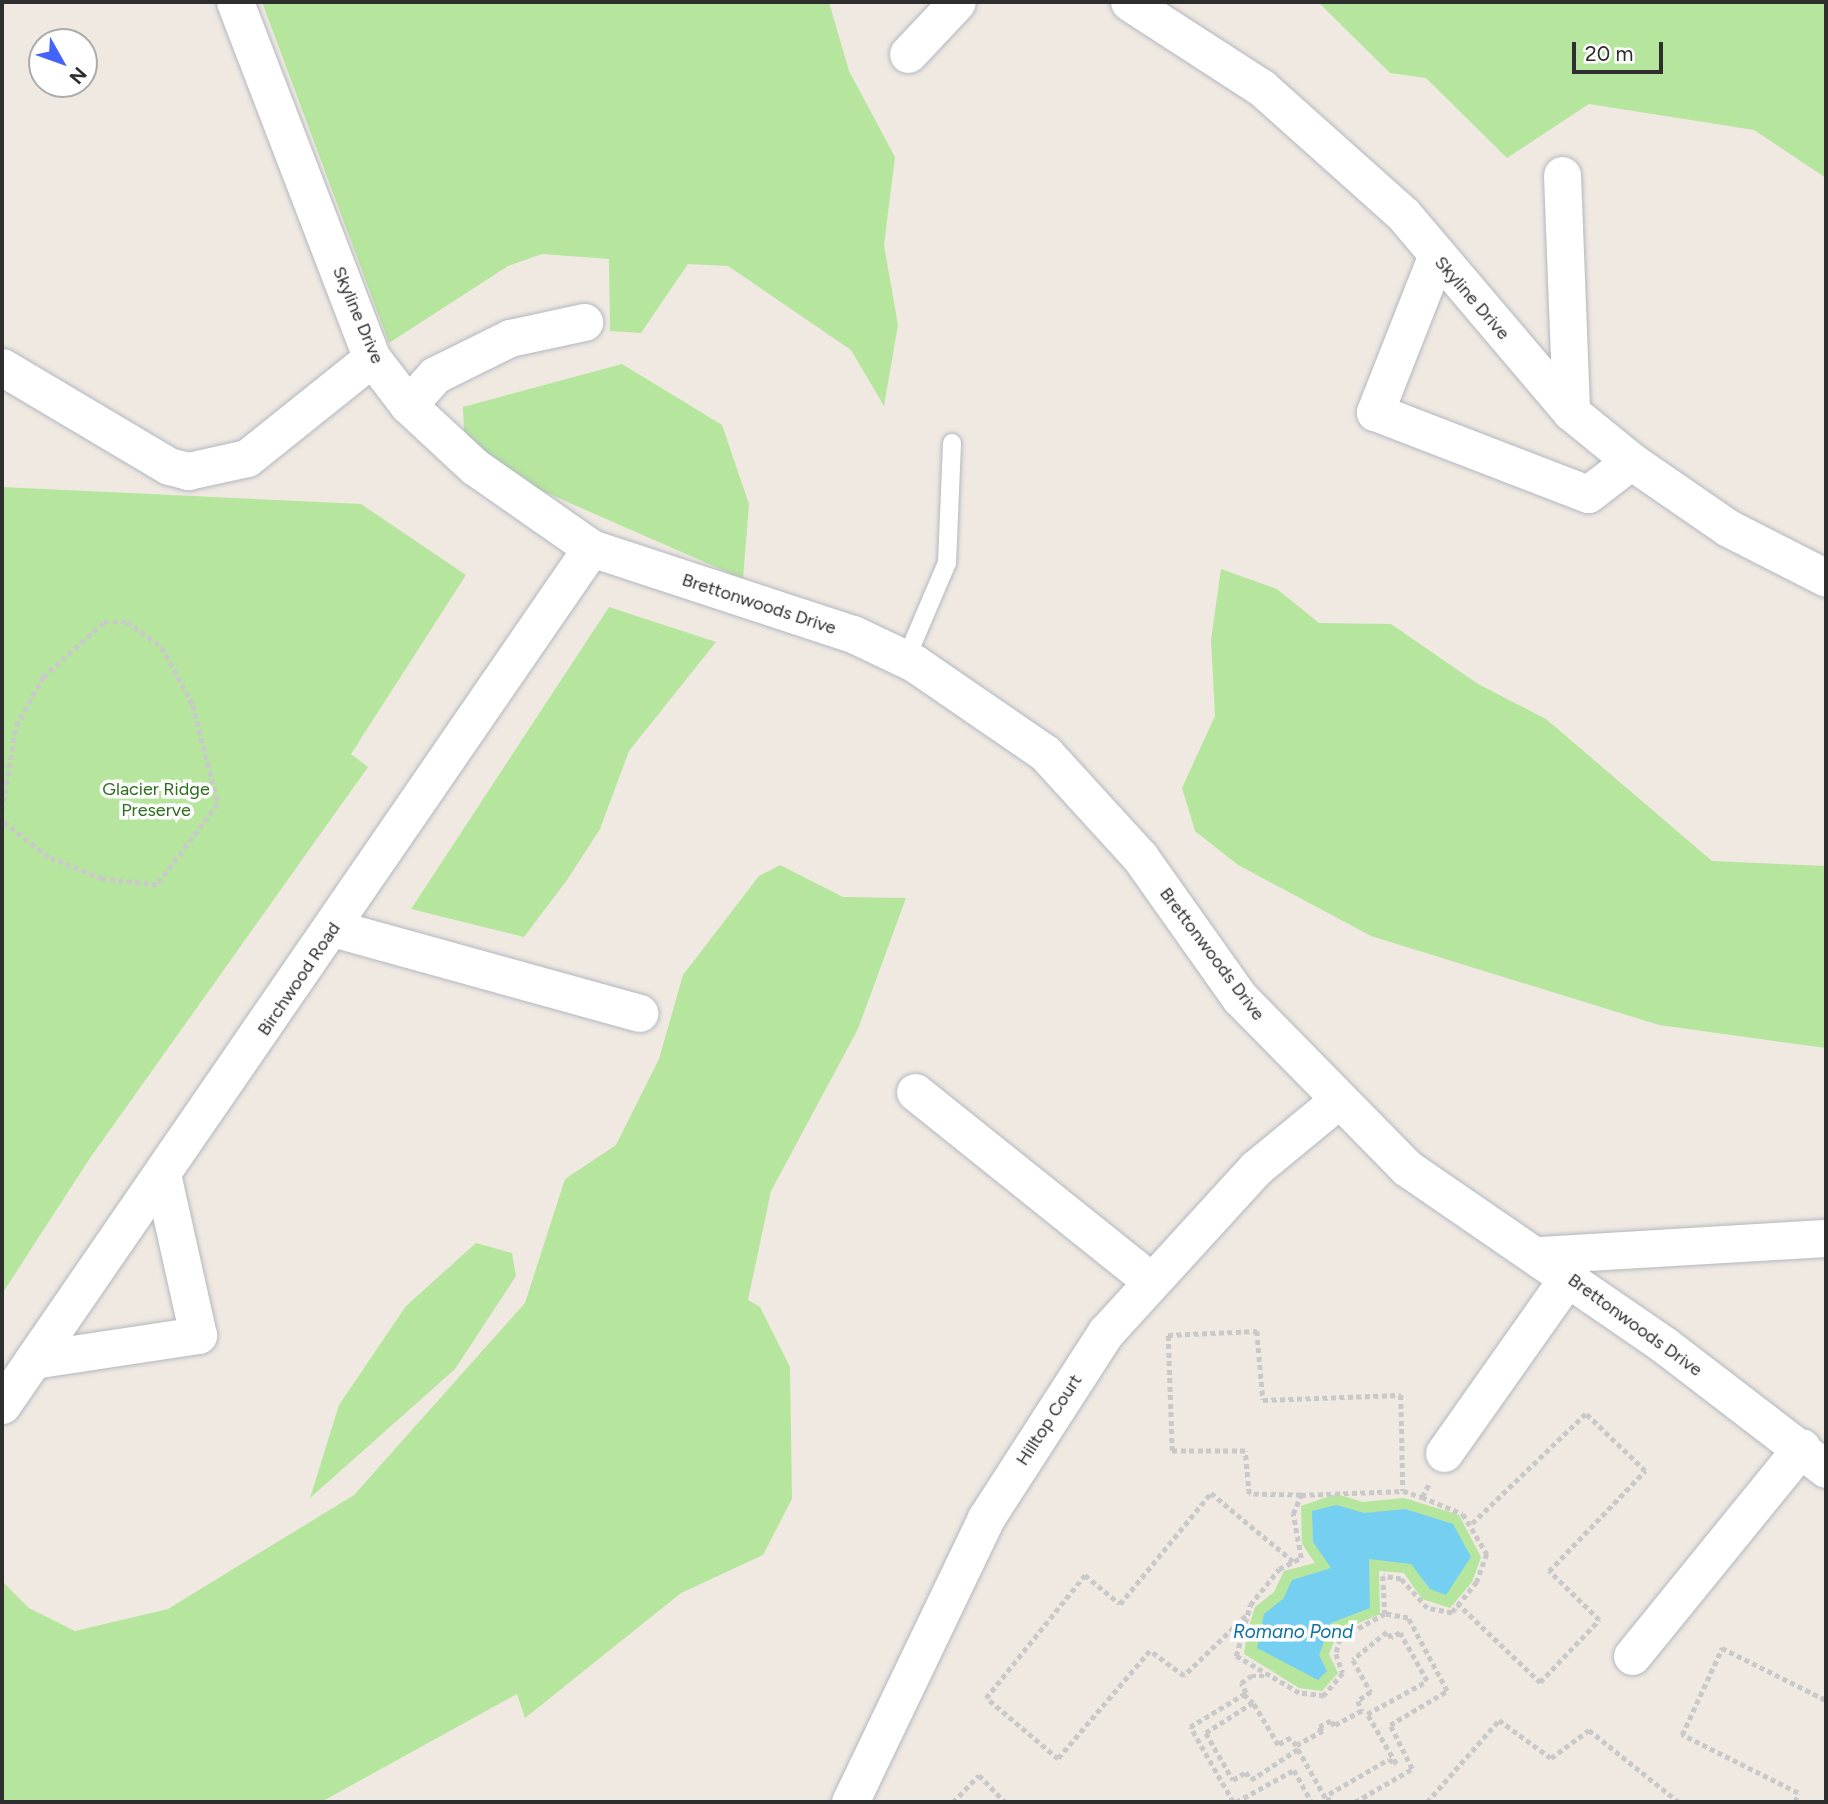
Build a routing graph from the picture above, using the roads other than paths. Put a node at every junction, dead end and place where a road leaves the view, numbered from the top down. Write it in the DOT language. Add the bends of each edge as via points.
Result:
graph roads {
  1 [pos="234,2"];
  2 [pos="957,2"];
  3 [pos="1129,2"];
  4 [pos="908,54"];
  5 [pos="1562,175"];
  6 [pos="1436,257"];
  7 [pos="584,322"];
  8 [pos="372,358"];
  9 [pos="2,367"];
  10 [pos="408,405"];
  11 [pos="1571,412"];
  12 [pos="952,443"];
  13 [pos="1630,461"];
  14 [pos="591,548"];
  15 [pos="1826,578"];
  16 [pos="906,660"];
  17 [pos="333,928"];
  18 [pos="639,1013"];
  19 [pos="915,1092"];
  20 [pos="1336,1102"];
  21 [pos="162,1174"];
  22 [pos="1826,1238"];
  23 [pos="1538,1255"];
  24 [pos="1568,1277"];
  25 [pos="1148,1279"];
  26 [pos="33,1360"];
  27 [pos="2,1405"];
  28 [pos="1444,1453"];
  29 [pos="1814,1458"];
  30 [pos="1632,1656"];
  31 [pos="850,1802"];
  1 -- 8 [label="street, Skyline Drive"];
  2 -- 4 [label="street"];
  3 -- 6 [label="street, Skyline Drive" via="1262,88 1403,214"];
  5 -- 11 [label="street"];
  6 -- 11 [label="street, Skyline Drive"];
  6 -- 13 [label="street" via="1375,412 1588,495"];
  7 -- 10 [label="street" via="510,338 435,375"];
  8 -- 9 [label="street" via="247,458 188,471 169,466"];
  8 -- 10 [label="street, Skyline Drive"];
  10 -- 14 [label="street, Skyline Drive" via="475,467"];
  11 -- 13 [label="street, Skyline Drive"];
  12 -- 16 [label="lane" via="947,563"];
  13 -- 15 [label="street, Skyline Drive" via="1728,528"];
  14 -- 16 [label="street, Brettonwoods Drive" via="853,634"];
  14 -- 17 [label="street, Birchwood Road"];
  16 -- 20 [label="street, Brettonwoods Drive" via="1045,753 1080,787 1140,857 1240,998"];
  17 -- 18 [label="street"];
  17 -- 21 [label="street, Birchwood Road"];
  19 -- 25 [label="street"];
  20 -- 23 [label="street, Brettonwoods Drive" via="1407,1168"];
  20 -- 25 [label="street, Hilltop Court" via="1256,1168"];
  21 -- 26 [label="street, Birchwood Road"];
  21 -- 26 [label="street" via="198,1335"];
  22 -- 23 [label="street"];
  23 -- 24 [label="street, Brettonwoods Drive"];
  24 -- 28 [label="street"];
  24 -- 29 [label="street, Brettonwoods Drive"];
  25 -- 31 [label="street, Hilltop Court" via="1106,1332 986,1518"];
  26 -- 27 [label="street, Birchwood Road"];
  29 -- 30 [label="street"];
}
